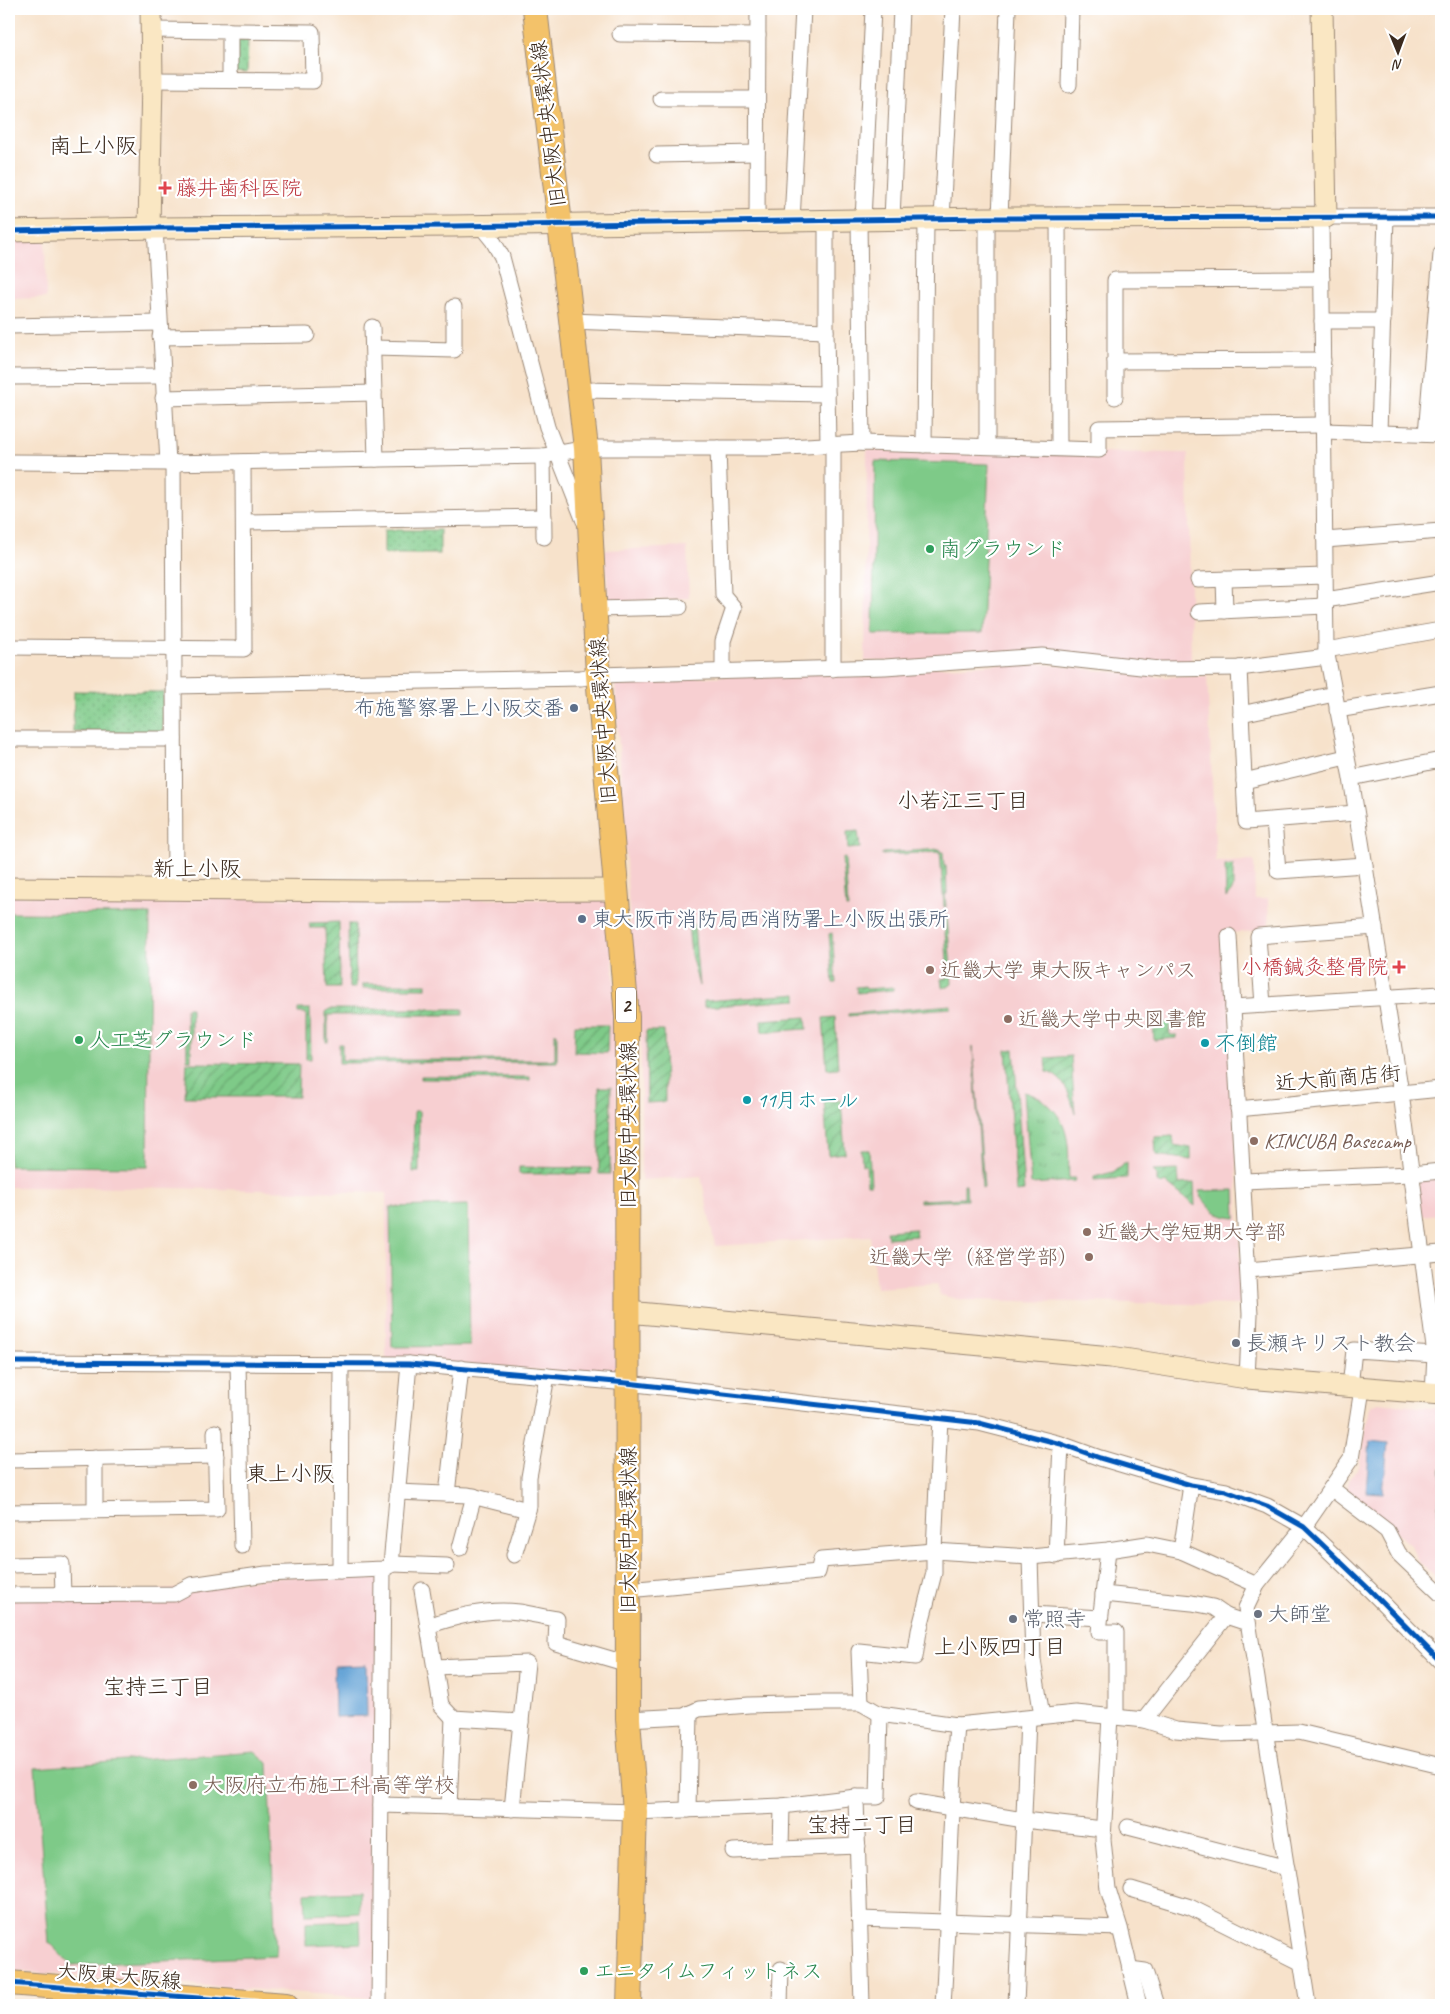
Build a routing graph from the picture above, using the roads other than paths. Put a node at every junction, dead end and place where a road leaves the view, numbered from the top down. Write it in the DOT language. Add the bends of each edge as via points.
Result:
graph roads {
  1 [pos="151,9"];
  2 [pos="535,9"];
  3 [pos="758,9"];
  4 [pos="803,9"];
  5 [pos="873,9"];
  6 [pos="901,9"];
  7 [pos="952,9"];
  8 [pos="1008,9"];
  9 [pos="1071,9"];
  10 [pos="1322,9"];
  11 [pos="152,30"];
  12 [pos="230,31"];
  13 [pos="620,34"];
  14 [pos="758,35"];
  15 [pos="152,80"];
  16 [pos="230,80"];
  17 [pos="1069,85"];
  18 [pos="758,98"];
  19 [pos="661,99"];
  20 [pos="757,153"];
  21 [pos="657,155"];
  22 [pos="1386,217"];
  23 [pos="1441,217"];
  24 [pos="994,218"];
  25 [pos="1058,218"];
  26 [pos="1323,218"];
  27 [pos="934,219"];
  28 [pos="826,220"];
  29 [pos="861,220"];
  30 [pos="892,220"];
  31 [pos="757,221"];
  32 [pos="792,221"];
  33 [pos="560,224"];
  34 [pos="481,226"];
  35 [pos="152,228"];
  36 [pos="9,231"];
  37 [pos="1441,254"];
  38 [pos="1322,279"];
  39 [pos="454,306"];
  40 [pos="1322,321"];
  41 [pos="1383,321"];
  42 [pos="571,322"];
  43 [pos="9,326"];
  44 [pos="372,327"];
  45 [pos="159,330"];
  46 [pos="826,331"];
  47 [pos="307,335"];
  48 [pos="373,348"];
  49 [pos="1323,360"];
  50 [pos="1115,361"];
  51 [pos="162,376"];
  52 [pos="9,377"];
  53 [pos="579,390"];
  54 [pos="374,393"];
  55 [pos="827,394"];
  56 [pos="164,398"];
  57 [pos="1116,398"];
  58 [pos="1324,428"];
  59 [pos="1379,432"];
  60 [pos="1434,434"];
  61 [pos="862,443"];
  62 [pos="831,444"];
  63 [pos="924,445"];
  64 [pos="987,446"];
  65 [pos="586,448"];
  66 [pos="718,448"];
  67 [pos="1059,448"];
  68 [pos="558,452"];
  69 [pos="543,456"];
  70 [pos="376,459"];
  71 [pos="9,462"];
  72 [pos="243,462"];
  73 [pos="170,463"];
  74 [pos="544,517"];
  75 [pos="244,522"];
  76 [pos="1441,531"];
  77 [pos="544,537"];
  78 [pos="1325,540"];
  79 [pos="591,541"];
  80 [pos="1324,576"];
  81 [pos="1224,579"];
  82 [pos="1198,580"];
  83 [pos="1441,582"];
  84 [pos="1325,603"];
  85 [pos="680,607"];
  86 [pos="595,609"];
  87 [pos="1225,610"];
  88 [pos="1199,612"];
  89 [pos="1441,630"];
  90 [pos="9,647"];
  91 [pos="173,650"];
  92 [pos="1326,653"];
  93 [pos="1239,668"];
  94 [pos="833,669"];
  95 [pos="723,672"];
  96 [pos="598,674"];
  97 [pos="174,686"];
  98 [pos="1441,693"];
  99 [pos="1334,694"];
  100 [pos="1337,710"];
  101 [pos="1241,714"];
  102 [pos="9,739"];
  103 [pos="174,739"];
  104 [pos="1346,757"];
  105 [pos="1441,760"];
  106 [pos="1351,778"];
  107 [pos="1244,781"];
  108 [pos="1355,813"];
  109 [pos="1274,821"];
  110 [pos="1365,864"];
  111 [pos="9,888"];
  112 [pos="175,889"];
  113 [pos="616,890"];
  114 [pos="1375,927"];
  115 [pos="1229,936"];
  116 [pos="1441,994"];
  117 [pos="1386,997"];
  118 [pos="1263,1004"];
  119 [pos="1233,1007"];
  120 [pos="1441,1089"];
  121 [pos="1401,1093"];
  122 [pos="1238,1109"];
  123 [pos="1441,1171"];
  124 [pos="1411,1174"];
  125 [pos="1244,1181"];
  126 [pos="1441,1253"];
  127 [pos="1421,1255"];
  128 [pos="1248,1270"];
  129 [pos="628,1312"];
  130 [pos="1438,1354"];
  131 [pos="9,1362"];
  132 [pos="238,1363"];
  133 [pos="341,1364"];
  134 [pos="409,1364"];
  135 [pos="461,1368"];
  136 [pos="547,1376"];
  137 [pos="1247,1378"];
  138 [pos="627,1383"];
  139 [pos="1356,1388"];
  140 [pos="1437,1394"];
  141 [pos="940,1418"];
  142 [pos="215,1432"];
  143 [pos="1062,1444"];
  144 [pos="216,1456"];
  145 [pos="94,1458"];
  146 [pos="9,1460"];
  147 [pos="1191,1485"];
  148 [pos="1331,1488"];
  149 [pos="397,1492"];
  150 [pos="447,1494"];
  151 [pos="474,1496"];
  152 [pos="528,1510"];
  153 [pos="96,1511"];
  154 [pos="9,1512"];
  155 [pos="1304,1527"];
  156 [pos="242,1546"];
  157 [pos="460,1548"];
  158 [pos="1108,1550"];
  159 [pos="934,1551"];
  160 [pos="1180,1552"];
  161 [pos="514,1555"];
  162 [pos="1056,1556"];
  163 [pos="1030,1557"];
  164 [pos="9,1565"];
  165 [pos="388,1566"];
  166 [pos="447,1566"];
  167 [pos="340,1571"];
  168 [pos="1257,1585"];
  169 [pos="422,1590"];
  170 [pos="628,1590"];
  171 [pos="1103,1594"];
  172 [pos="1441,1594"];
  173 [pos="63,1595"];
  174 [pos="9,1596"];
  175 [pos="1032,1614"];
  176 [pos="1226,1616"];
  177 [pos="1100,1618"];
  178 [pos="1248,1624"];
  179 [pos="428,1626"];
  180 [pos="1441,1662"];
  181 [pos="628,1664"];
  182 [pos="435,1667"];
  183 [pos="861,1703"];
  184 [pos="690,1714"];
  185 [pos="880,1714"];
  186 [pos="1113,1716"];
  187 [pos="1035,1717"];
  188 [pos="453,1718"];
  189 [pos="628,1719"];
  190 [pos="1144,1720"];
  191 [pos="521,1722"];
  192 [pos="957,1725"];
  193 [pos="1267,1734"];
  194 [pos="1441,1766"];
  195 [pos="856,1797"];
  196 [pos="916,1802"];
  197 [pos="381,1806"];
  198 [pos="782,1806"];
  199 [pos="449,1807"];
  200 [pos="512,1808"];
  201 [pos="951,1808"];
  202 [pos="688,1810"];
  203 [pos="635,1812"];
  204 [pos="1024,1820"];
  205 [pos="1128,1827"];
  206 [pos="1103,1829"];
  207 [pos="858,1846"];
  208 [pos="781,1848"];
  209 [pos="733,1851"];
  210 [pos="1287,1868"];
  211 [pos="1131,1889"];
  212 [pos="860,1919"];
  213 [pos="949,1922"];
  214 [pos="1019,1924"];
  215 [pos="1120,1928"];
  216 [pos="1302,1963"];
  217 [pos="781,1969"];
  218 [pos="1130,1969"];
  219 [pos="9,1983"];
  220 [pos="152,2000"];
  221 [pos="257,2004"];
  222 [pos="286,2005"];
  223 [pos="379,2005"];
  224 [pos="628,2005"];
  225 [pos="780,2005"];
  226 [pos="862,2005"];
  227 [pos="943,2005"];
  228 [pos="1016,2005"];
  229 [pos="1139,2005"];
  230 [pos="1156,2005"];
  231 [pos="1308,2005"];
  1 -- 11 [label="street"];
  2 -- 33 [label="main road, 旧大阪中央環状線 / 2"];
  3 -- 14 [label="street"];
  4 -- 32 [label="street"];
  5 -- 29 [label="street"];
  6 -- 30 [label="street"];
  7 -- 27 [label="street"];
  8 -- 24 [label="street"];
  9 -- 17 [label="street"];
  10 -- 26 [label="street"];
  11 -- 12 [label="street"];
  11 -- 15 [label="street"];
  12 -- 16 [label="street"];
  12 -- 16 [label="street" via="312,32 312,81"];
  13 -- 14 [label="street"];
  14 -- 18 [label="street"];
  15 -- 16 [label="street"];
  15 -- 35 [label="street"];
  18 -- 19 [label="street"];
  18 -- 20 [label="street"];
  20 -- 21 [label="street"];
  20 -- 31 [label="street"];
  22 -- 23 [label="street"];
  22 -- 26 [label="street"];
  22 -- 41 [label="street"];
  24 -- 25 [label="street"];
  24 -- 27 [label="street"];
  24 -- 64 [label="street"];
  25 -- 26 [label="street"];
  25 -- 67 [label="street"];
  26 -- 38 [label="street"];
  27 -- 30 [label="street"];
  27 -- 63 [label="street"];
  28 -- 29 [label="street"];
  28 -- 32 [label="street"];
  28 -- 46 [label="street"];
  29 -- 30 [label="street"];
  29 -- 61 [label="street"];
  31 -- 32 [label="street"];
  31 -- 33 [label="street"];
  33 -- 34 [label="street"];
  33 -- 42 [label="main road, 旧大阪中央環状線 / 2"];
  34 -- 35 [label="street"];
  34 -- 68 [label="street" via="502,257 548,427"];
  35 -- 36 [label="street"];
  35 -- 45 [label="street"];
  37 -- 60 [label="street"];
  38 -- 40 [label="street"];
  38 -- 50 [label="street" via="1116,280"];
  39 -- 48 [label="street" via="454,350"];
  40 -- 41 [label="street"];
  40 -- 49 [label="street"];
  41 -- 59 [label="street"];
  42 -- 46 [label="street"];
  42 -- 53 [label="main road, 旧大阪中央環状線 / 2"];
  43 -- 45 [label="street"];
  44 -- 48 [label="street"];
  45 -- 47 [label="street"];
  45 -- 51 [label="street"];
  46 -- 55 [label="street"];
  48 -- 54 [label="street"];
  49 -- 50 [label="street"];
  49 -- 58 [label="street"];
  50 -- 57 [label="street"];
  51 -- 52 [label="street"];
  51 -- 56 [label="street"];
  53 -- 55 [label="street"];
  53 -- 65 [label="main road, 旧大阪中央環状線 / 2"];
  54 -- 56 [label="street"];
  54 -- 70 [label="street"];
  55 -- 62 [label="street"];
  56 -- 73 [label="street"];
  58 -- 59 [label="street"];
  58 -- 67 [label="street" via="1099,428 1099,450"];
  58 -- 78 [label="street"];
  59 -- 60 [label="street"];
  61 -- 62 [label="street"];
  61 -- 63 [label="street"];
  62 -- 66 [label="street"];
  62 -- 94 [label="street"];
  63 -- 64 [label="street"];
  64 -- 67 [label="street"];
  65 -- 66 [label="street"];
  65 -- 68 [label="street"];
  65 -- 79 [label="main road, 旧大阪中央環状線 / 2"];
  66 -- 95 [label="street" via="723,595 734,608 723,641"];
  68 -- 69 [label="street"];
  68 -- 79 [label="street"];
  69 -- 70 [label="street"];
  69 -- 74 [label="street"];
  70 -- 72 [label="street"];
  71 -- 73 [label="street"];
  72 -- 73 [label="street"];
  72 -- 75 [label="street"];
  73 -- 91 [label="street"];
  74 -- 75 [label="street"];
  74 -- 77 [label="street"];
  75 -- 91 [label="street" via="244,649"];
  76 -- 78 [label="street"];
  78 -- 80 [label="street"];
  79 -- 86 [label="main road, 旧大阪中央環状線 / 2"];
  80 -- 81 [label="street"];
  80 -- 84 [label="street"];
  81 -- 82 [label="street"];
  81 -- 87 [label="street"];
  83 -- 84 [label="street"];
  84 -- 87 [label="street"];
  84 -- 92 [label="street"];
  85 -- 86 [label="street"];
  86 -- 96 [label="main road, 旧大阪中央環状線 / 2"];
  87 -- 88 [label="street"];
  89 -- 92 [label="street"];
  90 -- 91 [label="street"];
  91 -- 97 [label="street"];
  92 -- 93 [label="street"];
  92 -- 99 [label="street"];
  93 -- 94 [label="street" via="1159,669 1042,656"];
  93 -- 101 [label="street"];
  94 -- 95 [label="street"];
  95 -- 96 [label="street"];
  96 -- 97 [label="street" via="581,678"];
  96 -- 113 [label="main road, 旧大阪中央環状線 / 2"];
  97 -- 103 [label="street"];
  98 -- 100 [label="street"];
  99 -- 100 [label="street"];
  99 -- 101 [label="street"];
  100 -- 104 [label="street"];
  101 -- 107 [label="street"];
  102 -- 103 [label="street"];
  103 -- 112 [label="street"];
  104 -- 106 [label="street"];
  104 -- 107 [label="street"];
  105 -- 106 [label="street"];
  106 -- 108 [label="street"];
  107 -- 109 [label="street" via="1246,822"];
  108 -- 109 [label="street"];
  108 -- 110 [label="street"];
  109 -- 110 [label="street" via="1278,871"];
  110 -- 114 [label="street"];
  111 -- 112 [label="street"];
  112 -- 113 [label="street"];
  113 -- 129 [label="main road, 旧大阪中央環状線 / 2" via="627,1017"];
  114 -- 117 [label="street"];
  114 -- 118 [label="street" via="1258,936"];
  115 -- 119 [label="street"];
  116 -- 117 [label="street"];
  117 -- 118 [label="street"];
  117 -- 121 [label="street"];
  118 -- 119 [label="street"];
  119 -- 122 [label="street"];
  120 -- 121 [label="street, 近大前商店街"];
  121 -- 122 [label="street, 近大前商店街"];
  121 -- 124 [label="street"];
  122 -- 125 [label="street"];
  123 -- 124 [label="street"];
  124 -- 125 [label="street"];
  124 -- 127 [label="street"];
  125 -- 128 [label="street"];
  126 -- 127 [label="street"];
  127 -- 128 [label="street"];
  127 -- 130 [label="street"];
  128 -- 137 [label="street"];
  129 -- 137 [label="street" via="1111,1357"];
  129 -- 138 [label="main road, 旧大阪中央環状線 / 2"];
  130 -- 139 [label="street" via="1354,1350"];
  130 -- 140 [label="street"];
  131 -- 132 [label="street"];
  132 -- 133 [label="street"];
  132 -- 156 [label="street"];
  133 -- 134 [label="street"];
  133 -- 167 [label="street"];
  134 -- 135 [label="street"];
  134 -- 149 [label="street"];
  135 -- 136 [label="street"];
  135 -- 150 [label="street"];
  136 -- 138 [label="street"];
  136 -- 152 [label="street" via="529,1477"];
  137 -- 139 [label="street"];
  138 -- 141 [label="street"];
  138 -- 170 [label="main road, 旧大阪中央環状線 / 2"];
  139 -- 140 [label="street"];
  139 -- 148 [label="street" via="1351,1459"];
  141 -- 143 [label="street" via="979,1423"];
  141 -- 159 [label="street"];
  142 -- 144 [label="street"];
  143 -- 147 [label="street"];
  143 -- 162 [label="street"];
  144 -- 145 [label="street"];
  144 -- 153 [label="street" via="217,1509"];
  145 -- 146 [label="street"];
  145 -- 153 [label="street"];
  147 -- 155 [label="street" via="1226,1491 1267,1506"];
  147 -- 160 [label="street"];
  148 -- 155 [label="street"];
  148 -- 172 [label="street" via="1388,1531 1399,1554"];
  149 -- 150 [label="street"];
  149 -- 165 [label="street"];
  150 -- 151 [label="street"];
  151 -- 152 [label="street"];
  151 -- 157 [label="street"];
  152 -- 161 [label="street"];
  153 -- 154 [label="street"];
  155 -- 168 [label="street"];
  155 -- 180 [label="street"];
  158 -- 160 [label="street" via="1147,1544"];
  158 -- 162 [label="street"];
  158 -- 171 [label="street"];
  159 -- 163 [label="street"];
  159 -- 170 [label="street" via="821,1560 818,1572"];
  159 -- 183 [label="street" via="934,1573 915,1657 859,1652"];
  160 -- 168 [label="street"];
  162 -- 163 [label="street"];
  163 -- 175 [label="street"];
  164 -- 173 [label="street" via="62,1564"];
  165 -- 166 [label="street"];
  165 -- 167 [label="street"];
  165 -- 197 [label="street"];
  167 -- 173 [label="street" via="266,1574 190,1585 174,1594"];
  168 -- 178 [label="street" via="1246,1608"];
  169 -- 179 [label="street"];
  170 -- 181 [label="main road, 旧大阪中央環状線 / 2"];
  171 -- 176 [label="street" via="1192,1603 1213,1608"];
  171 -- 177 [label="street"];
  173 -- 174 [label="street"];
  175 -- 177 [label="street"];
  175 -- 187 [label="street"];
  176 -- 178 [label="street"];
  176 -- 190 [label="street"];
  177 -- 186 [label="street" via="1099,1632 1116,1632"];
  178 -- 193 [label="street"];
  179 -- 181 [label="street" via="479,1613 517,1612 557,1619 556,1643"];
  179 -- 182 [label="street"];
  181 -- 189 [label="main road, 旧大阪中央環状線 / 2"];
  182 -- 188 [label="street" via="441,1705"];
  182 -- 191 [label="street" via="527,1663"];
  183 -- 184 [label="street" via="749,1705 699,1709"];
  183 -- 185 [label="street"];
  184 -- 189 [label="street"];
  184 -- 202 [label="street"];
  185 -- 192 [label="street"];
  185 -- 195 [label="street" via="878,1797"];
  186 -- 187 [label="street" via="1076,1713"];
  186 -- 190 [label="street"];
  186 -- 206 [label="street"];
  187 -- 192 [label="street"];
  187 -- 204 [label="street"];
  188 -- 191 [label="street"];
  188 -- 199 [label="street"];
  189 -- 203 [label="main road, 旧大阪中央環状線 / 2"];
  190 -- 193 [label="street" via="1176,1730"];
  191 -- 200 [label="street"];
  192 -- 201 [label="street"];
  193 -- 194 [label="street" via="1299,1732"];
  193 -- 210 [label="street"];
  195 -- 198 [label="street"];
  195 -- 207 [label="street"];
  196 -- 201 [label="street"];
  197 -- 199 [label="street"];
  197 -- 223 [label="street"];
  198 -- 202 [label="street"];
  198 -- 208 [label="street"];
  199 -- 200 [label="street"];
  200 -- 203 [label="street"];
  201 -- 204 [label="street"];
  201 -- 213 [label="street"];
  202 -- 203 [label="street"];
  203 -- 224 [label="main road, 旧大阪中央環状線 / 2"];
  204 -- 206 [label="street"];
  204 -- 214 [label="street"];
  205 -- 210 [label="street"];
  206 -- 215 [label="street" via="1108,1889"];
  207 -- 208 [label="street"];
  207 -- 212 [label="street"];
  208 -- 209 [label="street"];
  210 -- 216 [label="street"];
  211 -- 216 [label="street" via="1190,1907"];
  212 -- 213 [label="street"];
  212 -- 226 [label="street"];
  213 -- 214 [label="street"];
  213 -- 227 [label="street"];
  214 -- 215 [label="street"];
  214 -- 228 [label="street"];
  215 -- 218 [label="street"];
  216 -- 231 [label="street"];
  217 -- 225 [label="street"];
  218 -- 229 [label="street"];
  218 -- 230 [label="street" via="1145,1971"];
  219 -- 220 [label="main road, 大阪東大阪線"];
  220 -- 221 [label="main road, 大阪東大阪線"];
  221 -- 222 [label="main road, 大阪東大阪線"];
}
